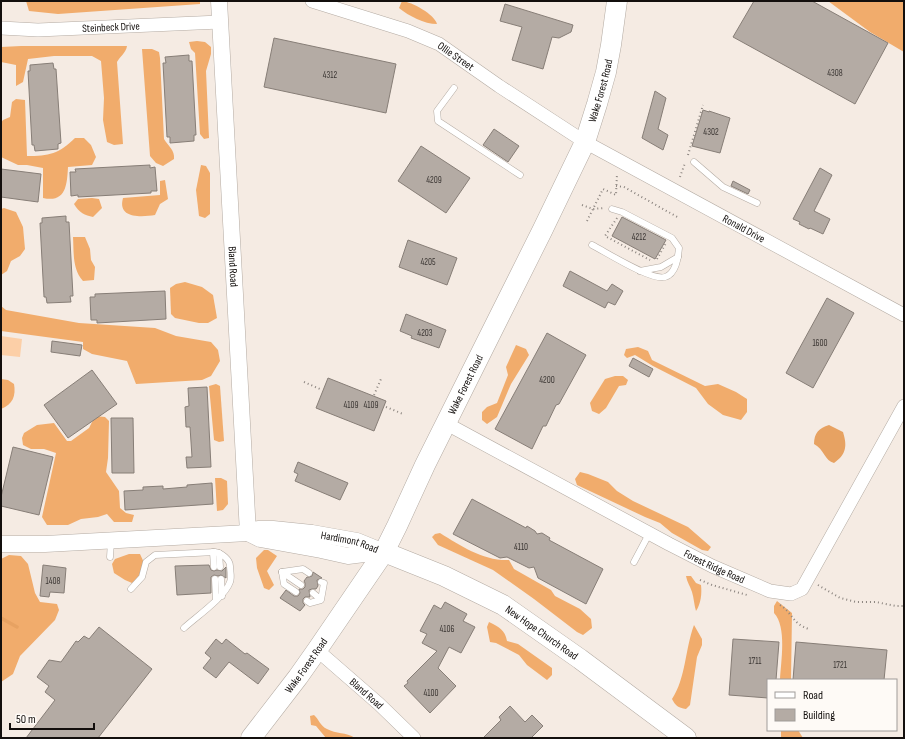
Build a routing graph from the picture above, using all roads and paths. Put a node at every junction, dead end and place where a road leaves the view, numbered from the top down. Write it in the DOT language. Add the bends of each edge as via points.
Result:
graph roads {
  1 [pos="219,1"];
  2 [pos="312,1"];
  3 [pos="617,1"];
  4 [pos="220,22"];
  5 [pos="1,28"];
  6 [pos="454,88"];
  7 [pos="703,105"];
  8 [pos="585,142"];
  9 [pos="694,162"];
  10 [pos="617,174"];
  11 [pos="520,175"];
  12 [pos="680,177"];
  13 [pos="616,185"];
  14 [pos="758,203"];
  15 [pos="582,205"];
  16 [pos="593,209"];
  17 [pos="612,211"];
  18 [pos="679,218"];
  19 [pos="587,221"];
  20 [pos="667,240"];
  21 [pos="592,245"];
  22 [pos="678,257"];
  23 [pos="640,271"];
  24 [pos="904,315"];
  25 [pos="381,379"];
  26 [pos="304,382"];
  27 [pos="320,389"];
  28 [pos="374,395"];
  29 [pos="904,406"];
  30 [pos="386,407"];
  31 [pos="403,414"];
  32 [pos="447,424"];
  33 [pos="248,532"];
  34 [pos="649,534"];
  35 [pos="111,541"];
  36 [pos="1,544"];
  37 [pos="384,552"];
  38 [pos="216,553"];
  39 [pos="110,557"];
  40 [pos="634,562"];
  41 [pos="217,567"];
  42 [pos="282,572"];
  43 [pos="309,573"];
  44 [pos="700,580"];
  45 [pos="321,582"];
  46 [pos="301,585"];
  47 [pos="817,585"];
  48 [pos="131,589"];
  49 [pos="296,592"];
  50 [pos="313,593"];
  51 [pos="748,595"];
  52 [pos="222,596"];
  53 [pos="320,598"];
  54 [pos="216,600"];
  55 [pos="307,601"];
  56 [pos="774,604"];
  57 [pos="904,606"];
  58 [pos="184,628"];
  59 [pos="809,629"];
  60 [pos="318,650"];
  61 [pos="251,738"];
  62 [pos="414,738"];
  63 [pos="686,738"];
  1 -- 4 [label="street, Bland Road"];
  2 -- 8 [label="street, Ollie Street" via="408,31 439,44"];
  3 -- 8 [label="main road, Wake Forest Road" via="606,72"];
  4 -- 5 [label="street, Steinbeck Drive" via="38,30"];
  4 -- 33 [label="street, Bland Road"];
  6 -- 11 [label="lane" via="436,112 438,121"];
  7 -- 12 [label="path"];
  8 -- 24 [label="street, Ronald Drive"];
  8 -- 32 [label="main road, Wake Forest Road"];
  9 -- 14 [label="lane" via="723,187"];
  10 -- 13 [label="path"];
  13 -- 16 [label="path" via="616,195 604,189"];
  13 -- 18 [label="path"];
  15 -- 16 [label="path"];
  16 -- 17 [label="path" via="604,208"];
  16 -- 19 [label="path"];
  17 -- 20 [label="path" via="618,216 605,236 655,262"];
  17 -- 22 [label="lane" via="622,212 672,238 679,248"];
  21 -- 23 [label="lane"];
  22 -- 23 [label="lane" via="661,267"];
  22 -- 23 [label="lane" via="672,274 664,278 649,276"];
  25 -- 28 [label="path"];
  26 -- 27 [label="path"];
  29 -- 34 [label="street, Forest Ridge Road" via="802,589 797,592 787,594 770,591 712,566"];
  30 -- 31 [label="path"];
  32 -- 34 [label="street, Forest Ridge Road"];
  32 -- 37 [label="main road, Wake Forest Road"];
  33 -- 35 [label="street, Hardimont Road"];
  33 -- 37 [label="street, Hardimont Road" via="273,529 312,533 357,542"];
  34 -- 40 [label="lane"];
  35 -- 36 [label="street, Hardimont Road"];
  35 -- 39 [label="lane"];
  37 -- 60 [label="main road, Wake Forest Road"];
  37 -- 63 [label="main road, New Hope Church Road" via="444,576 503,605"];
  38 -- 41 [label="lane"];
  38 -- 48 [label="lane" via="155,556 146,562 142,577"];
  38 -- 52 [label="lane" via="230,563 231,580"];
  42 -- 43 [label="lane" via="303,569"];
  42 -- 46 [label="lane"];
  42 -- 49 [label="lane" via="284,584"];
  44 -- 51 [label="path"];
  45 -- 55 [label="lane" via="324,584 321,600 310,603"];
  47 -- 57 [label="path" via="840,598 856,602"];
  50 -- 53 [label="lane"];
  52 -- 54 [label="lane"];
  52 -- 54 [label="lane" via="218,579"];
  54 -- 58 [label="lane"];
  56 -- 59 [label="path" via="788,611 801,627"];
  60 -- 61 [label="main road, Wake Forest Road"];
  60 -- 62 [label="street, Bland Road"];
}
